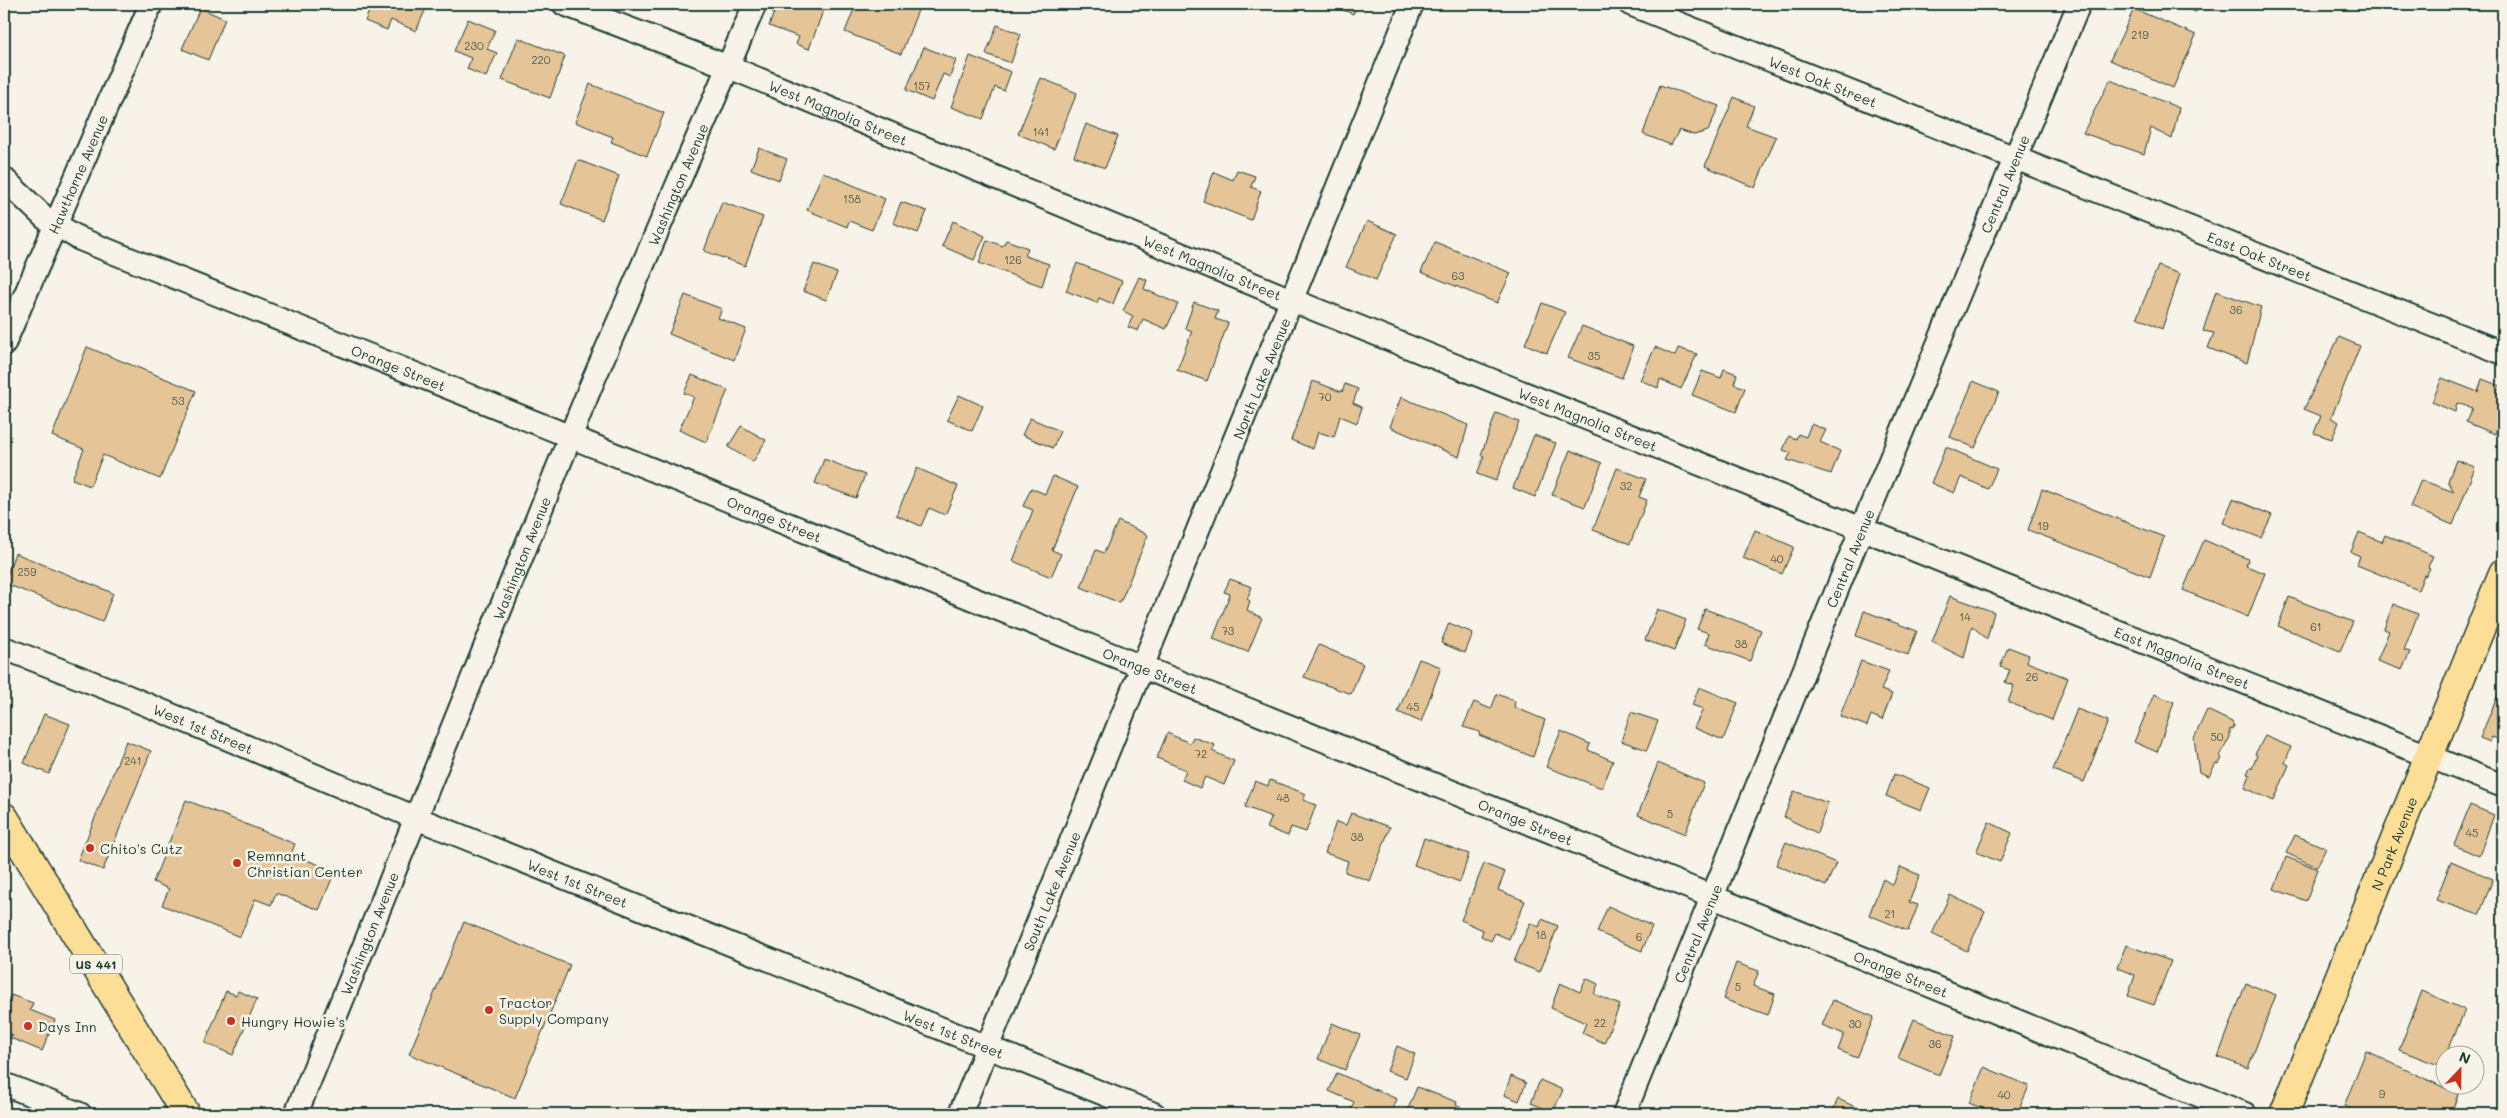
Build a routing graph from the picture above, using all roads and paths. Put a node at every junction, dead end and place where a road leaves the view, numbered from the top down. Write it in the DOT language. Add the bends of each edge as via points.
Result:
graph roads {
  1 [pos="151,4"];
  2 [pos="564,4"];
  3 [pos="754,4"];
  4 [pos="1412,4"];
  5 [pos="1630,4"];
  6 [pos="2079,4"];
  7 [pos="729,67"];
  8 [pos="2014,158"];
  9 [pos="4,178"];
  10 [pos="56,226"];
  11 [pos="1294,301"];
  12 [pos="4,344"];
  13 [pos="2503,353"];
  14 [pos="572,439"];
  15 [pos="1862,528"];
  16 [pos="2503,573"];
  17 [pos="4,648"];
  18 [pos="1141,667"];
  19 [pos="2429,756"];
  20 [pos="2503,786"];
  21 [pos="4,817"];
  22 [pos="416,818"];
  23 [pos="1713,897"];
  24 [pos="987,1048"];
  25 [pos="4,1084"];
  26 [pos="80,1114"];
  27 [pos="186,1114"];
  28 [pos="296,1114"];
  29 [pos="960,1114"];
  30 [pos="1154,1114"];
  31 [pos="1624,1114"];
  32 [pos="2245,1114"];
  33 [pos="2284,1114"];
  1 -- 10 [label="street, Hawthorne Avenue"];
  2 -- 7 [label="street, West Magnolia Street"];
  3 -- 7 [label="street, Washington Avenue"];
  4 -- 11 [label="street, North Lake Avenue"];
  5 -- 8 [label="street, West Oak Street"];
  6 -- 8 [label="street, Central Avenue"];
  7 -- 11 [label="street, West Magnolia Street"];
  7 -- 14 [label="street, Washington Avenue" via="644,260"];
  8 -- 13 [label="street, East Oak Street"];
  8 -- 15 [label="street, Central Avenue"];
  9 -- 10 [label="street, Orange Street"];
  10 -- 12 [label="street, Hawthorne Avenue"];
  10 -- 14 [label="street, Orange Street" via="89,243"];
  11 -- 15 [label="street, West Magnolia Street"];
  11 -- 18 [label="street, North Lake Avenue"];
  14 -- 18 [label="street, Orange Street"];
  14 -- 22 [label="street, Washington Avenue"];
  15 -- 19 [label="street, East Magnolia Street"];
  15 -- 23 [label="street, Central Avenue"];
  16 -- 19 [label="main road, N Park Avenue"];
  17 -- 22 [label="street, West 1st Street"];
  18 -- 23 [label="street, Orange Street"];
  18 -- 24 [label="street, South Lake Avenue"];
  19 -- 20 [label="street, East Magnolia Street"];
  19 -- 33 [label="main road, N Park Avenue"];
  21 -- 27 [label="main road, US 441"];
  22 -- 24 [label="street, West 1st Street"];
  22 -- 28 [label="street, Washington Avenue"];
  23 -- 31 [label="street, Central Avenue"];
  23 -- 32 [label="street, Orange Street"];
  24 -- 29 [label="street, South Lake Avenue"];
  24 -- 30 [label="street, West 1st Street"];
  25 -- 26 [label="street"];
}
